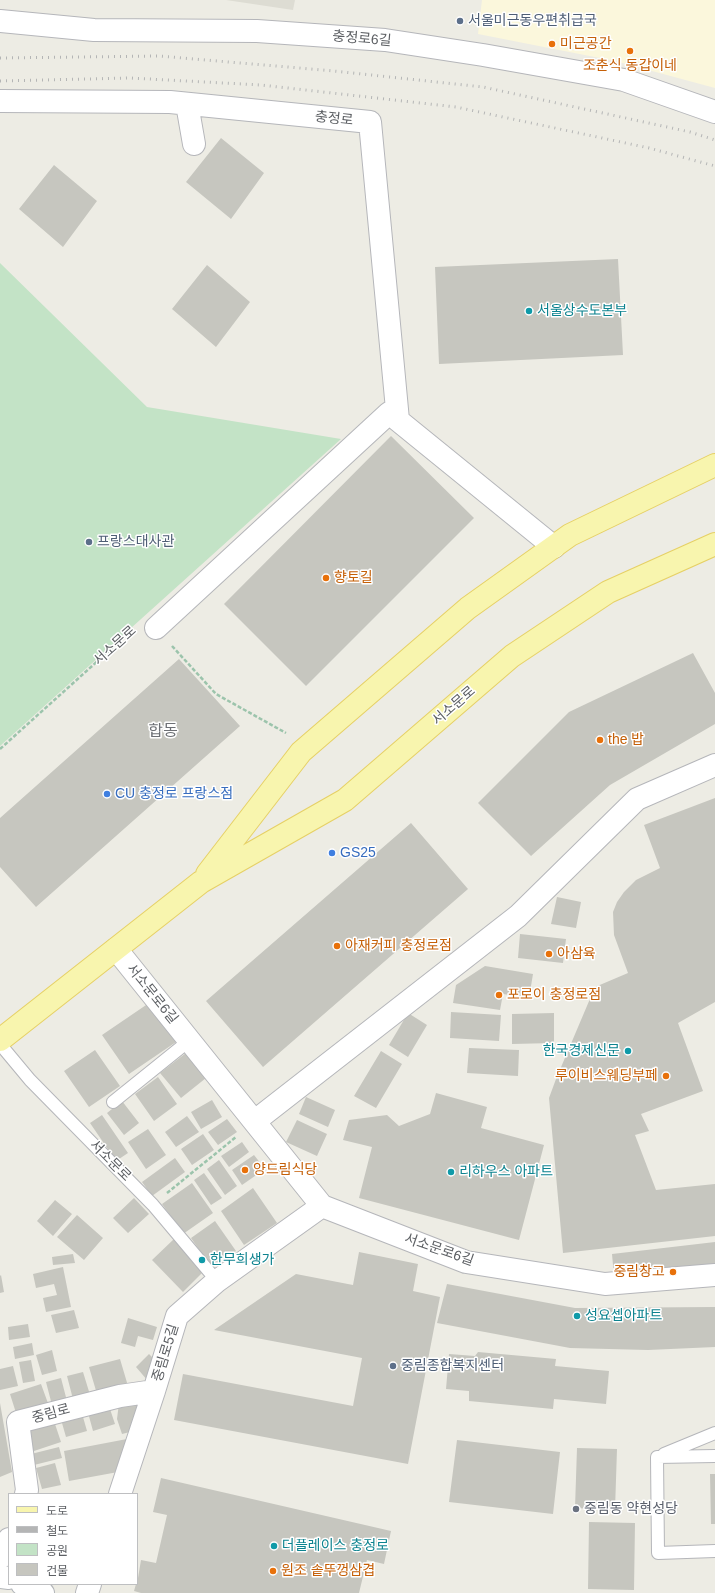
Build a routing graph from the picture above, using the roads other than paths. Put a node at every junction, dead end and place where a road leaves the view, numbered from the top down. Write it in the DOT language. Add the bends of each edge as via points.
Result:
graph roads {
  1 [pos="0,21"];
  2 [pos="0,101"];
  3 [pos="187,104"];
  4 [pos="715,112"];
  5 [pos="194,144"];
  6 [pos="398,420"];
  7 [pos="715,464"];
  8 [pos="715,544"];
  9 [pos="554,547"];
  10 [pos="156,628"];
  11 [pos="715,766"];
  12 [pos="201,882"];
  13 [pos="116,949"];
  14 [pos="0,1040"];
  15 [pos="190,1040"];
  16 [pos="0,1044"];
  17 [pos="114,1102"];
  18 [pos="255,1121"];
  19 [pos="322,1206"];
  20 [pos="715,1275"];
  21 [pos="217,1281"];
  22 [pos="154,1391"];
  23 [pos="715,1433"];
  24 [pos="715,1456"];
  25 [pos="657,1457"];
  26 [pos="26,1493"];
  27 [pos="120,1493"];
  28 [pos="8,1541"];
  29 [pos="715,1551"];
  30 [pos="0,1558"];
  31 [pos="24,1585"];
  32 [pos="43,1593"];
  1 -- 4 [label="street, 충정로6길" via="94,30 257,31 385,40 624,80"];
  2 -- 3 [label="street, 충정로"];
  3 -- 5 [label="street"];
  3 -- 6 [label="street, 충정로" via="370,122"];
  6 -- 9 [label="street"];
  6 -- 10 [label="street" via="389,413"];
  7 -- 9 [label="main road, 서소문로" via="570,535"];
  8 -- 12 [label="main road, 서소문로" via="608,592 512,656 345,800"];
  9 -- 12 [label="main road, 서소문로" via="468,608 309,745"];
  11 -- 18 [label="street" via="637,799 518,916"];
  12 -- 13 [label="main road, 서소문로"];
  13 -- 14 [label="main road, 서소문로"];
  13 -- 15 [label="street, 서소문로6길"];
  15 -- 17 [label="lane"];
  15 -- 18 [label="street, 서소문로6길"];
  16 -- 21 [label="lane, 서소문로" via="30,1080 153,1205"];
  18 -- 19 [label="street, 서소문로6길"];
  19 -- 20 [label="street, 서소문로6길" via="466,1262 605,1284"];
  19 -- 21 [label="street, 중림로5길"];
  21 -- 22 [label="street, 중림로5길" via="177,1316"];
  22 -- 26 [label="street, 중림로" via="120,1396 18,1422"];
  22 -- 27 [label="street, 중림로5길"];
  23 -- 25 [label="lane"];
  24 -- 25 [label="lane"];
  25 -- 29 [label="lane" via="658,1553"];
  28 -- 30 [label="street"];
  31 -- 32 [label="street"];
}
